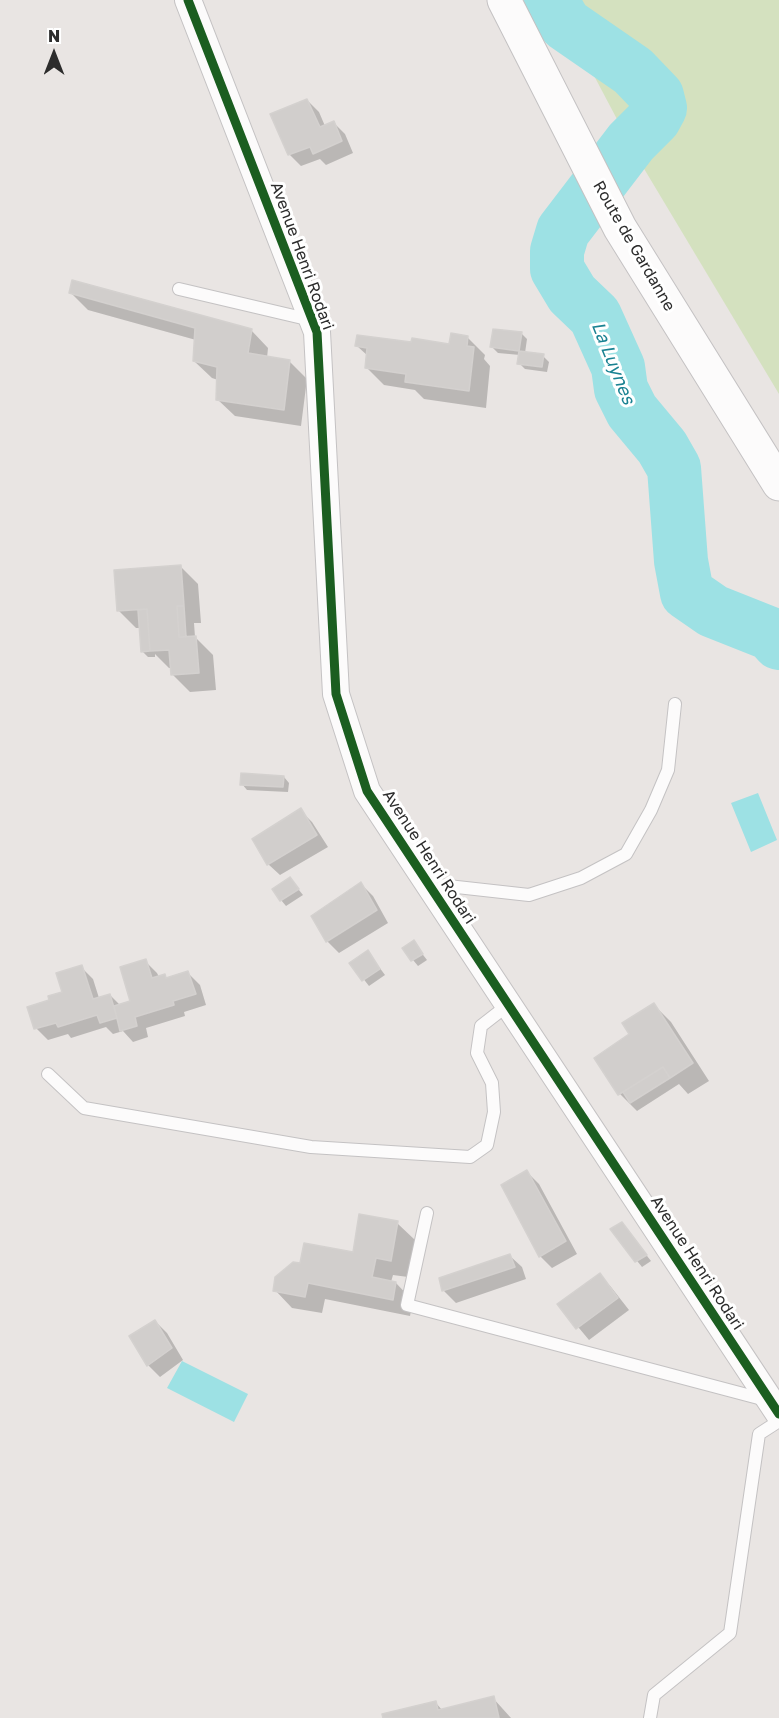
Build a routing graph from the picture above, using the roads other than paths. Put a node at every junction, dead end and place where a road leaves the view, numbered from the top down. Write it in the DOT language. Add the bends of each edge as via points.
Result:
graph roads {
  1 [pos="188,0"];
  2 [pos="504,0"];
  3 [pos="179,289"];
  4 [pos="312,320"];
  5 [pos="779,484"];
  6 [pos="675,704"];
  7 [pos="429,884"];
  8 [pos="508,1005"];
  9 [pos="48,1074"];
  10 [pos="427,1213"];
  11 [pos="776,1412"];
  12 [pos="650,1718"];
  1 -- 4 [label="street, Avenue Henri Rodari"];
  2 -- 5 [label="main road, Route de Gardanne" via="620,228"];
  3 -- 4 [label="lane"];
  4 -- 7 [label="street, Avenue Henri Rodari" via="317,332 336,694 367,791"];
  6 -- 7 [label="lane" via="668,770 626,854 581,878 529,895"];
  7 -- 8 [label="street, Avenue Henri Rodari"];
  8 -- 9 [label="lane" via="481,1026 477,1053 492,1083 494,1112 487,1145 470,1156 310,1147 84,1108"];
  8 -- 11 [label="street, Avenue Henri Rodari"];
  10 -- 11 [label="lane" via="407,1305"];
  11 -- 12 [label="lane" via="759,1434 730,1633 654,1695"];
}
